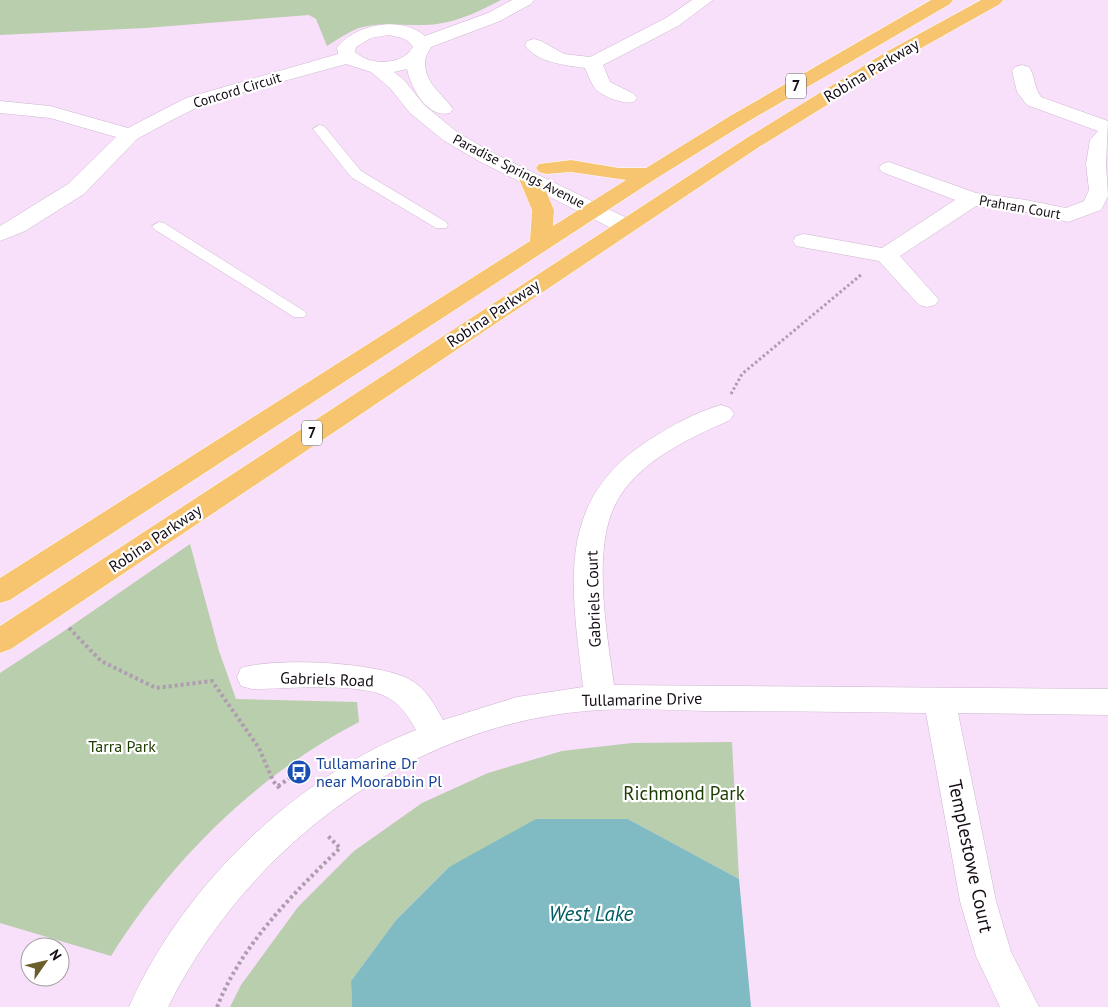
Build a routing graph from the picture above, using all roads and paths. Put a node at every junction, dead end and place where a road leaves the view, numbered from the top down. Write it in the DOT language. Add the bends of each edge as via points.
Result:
graph roads {
  1 [pos="525,0"];
  2 [pos="704,0"];
  3 [pos="944,0"];
  4 [pos="994,0"];
  5 [pos="534,44"];
  6 [pos="414,45"];
  7 [pos="349,57"];
  8 [pos="593,63"];
  9 [pos="377,67"];
  10 [pos="1022,71"];
  11 [pos="627,98"];
  12 [pos="0,107"];
  13 [pos="1108,128"];
  14 [pos="319,129"];
  15 [pos="1108,133"];
  16 [pos="130,135"];
  17 [pos="889,168"];
  18 [pos="538,174"];
  19 [pos="650,174"];
  20 [pos="972,199"];
  21 [pos="602,204"];
  22 [pos="633,220"];
  23 [pos="441,225"];
  24 [pos="159,226"];
  25 [pos="0,234"];
  26 [pos="804,241"];
  27 [pos="541,243"];
  28 [pos="886,255"];
  29 [pos="927,300"];
  30 [pos="299,314"];
  31 [pos="721,414"];
  32 [pos="0,592"];
  33 [pos="50,608"];
  34 [pos="0,641"];
  35 [pos="252,677"];
  36 [pos="600,697"];
  37 [pos="939,699"];
  38 [pos="1108,702"];
  39 [pos="436,736"];
  40 [pos="299,772"];
  41 [pos="278,786"];
  42 [pos="304,813"];
  43 [pos="148,1007"];
  44 [pos="217,1007"];
  45 [pos="1020,1007"];
  1 -- 6 [label="street" via="494,16"];
  2 -- 8 [label="street" via="672,22"];
  3 -- 19 [label="main road, Robina Parkway / 7" via="736,120"];
  4 -- 22 [label="main road, Robina Parkway / 7" via="885,61"];
  5 -- 8 [label="street" via="559,59"];
  6 -- 7 [label="street" via="379,31 354,39 346,48"];
  6 -- 9 [label="street" via="400,64"];
  6 -- 18 [label="street, Paradise Springs Avenue" via="416,74 427,94 453,117"];
  7 -- 9 [label="street" via="361,64"];
  7 -- 16 [label="street, Concord Circuit" via="193,102"];
  8 -- 11 [label="street" via="602,85"];
  9 -- 18 [label="street, Paradise Springs Avenue" via="397,84 417,109 450,136 484,156"];
  10 -- 13 [label="street" via="1027,92 1034,101"];
  12 -- 16 [label="street" via="42,110"];
  14 -- 23 [label="lane" via="356,174"];
  15 -- 20 [label="street, Prahran Court" via="1100,140 1096,164 1100,190 1093,205 1068,215"];
  16 -- 25 [label="street, Concord Circuit" via="76,189"];
  17 -- 20 [label="street, Prahran Court"];
  18 -- 19 [label="main road" via="570,166 619,174"];
  18 -- 21 [label="street, Paradise Springs Avenue"];
  18 -- 27 [label="main road" via="534,192 543,210"];
  19 -- 21 [label="main road, Robina Parkway / 7"];
  20 -- 28 [label="street, Prahran Court"];
  21 -- 22 [label="street, Paradise Springs Avenue"];
  21 -- 27 [label="main road, Robina Parkway / 7"];
  22 -- 33 [label="main road, Robina Parkway / 7"];
  24 -- 30 [label="lane"];
  26 -- 28 [label="street"];
  27 -- 32 [label="main road, Robina Parkway / 7"];
  28 -- 29 [label="street"];
  28 -- 31 [label="path" via="742,374"];
  31 -- 36 [label="street, Gabriels Court" via="674,436 638,461 611,489 596,518 590,563"];
  33 -- 34 [label="main road, Robina Parkway / 7"];
  33 -- 41 [label="path" via="101,661 156,688 212,681 258,748"];
  35 -- 39 [label="street, Gabriels Road" via="382,681 411,697"];
  36 -- 37 [label="street, Tullamarine Drive"];
  36 -- 39 [label="street, Tullamarine Drive" via="519,710"];
  37 -- 38 [label="street, Tullamarine Drive"];
  37 -- 45 [label="street, Templestowe Court" via="978,901 994,956"];
  39 -- 42 [label="street, Tullamarine Drive" via="355,776"];
  40 -- 41 [label="path"];
  41 -- 42 [label="path"];
  42 -- 43 [label="street, Tullamarine Drive" via="258,855 216,901 175,957"];
  42 -- 44 [label="path" via="340,848 310,876 255,941 230,976"];
}
